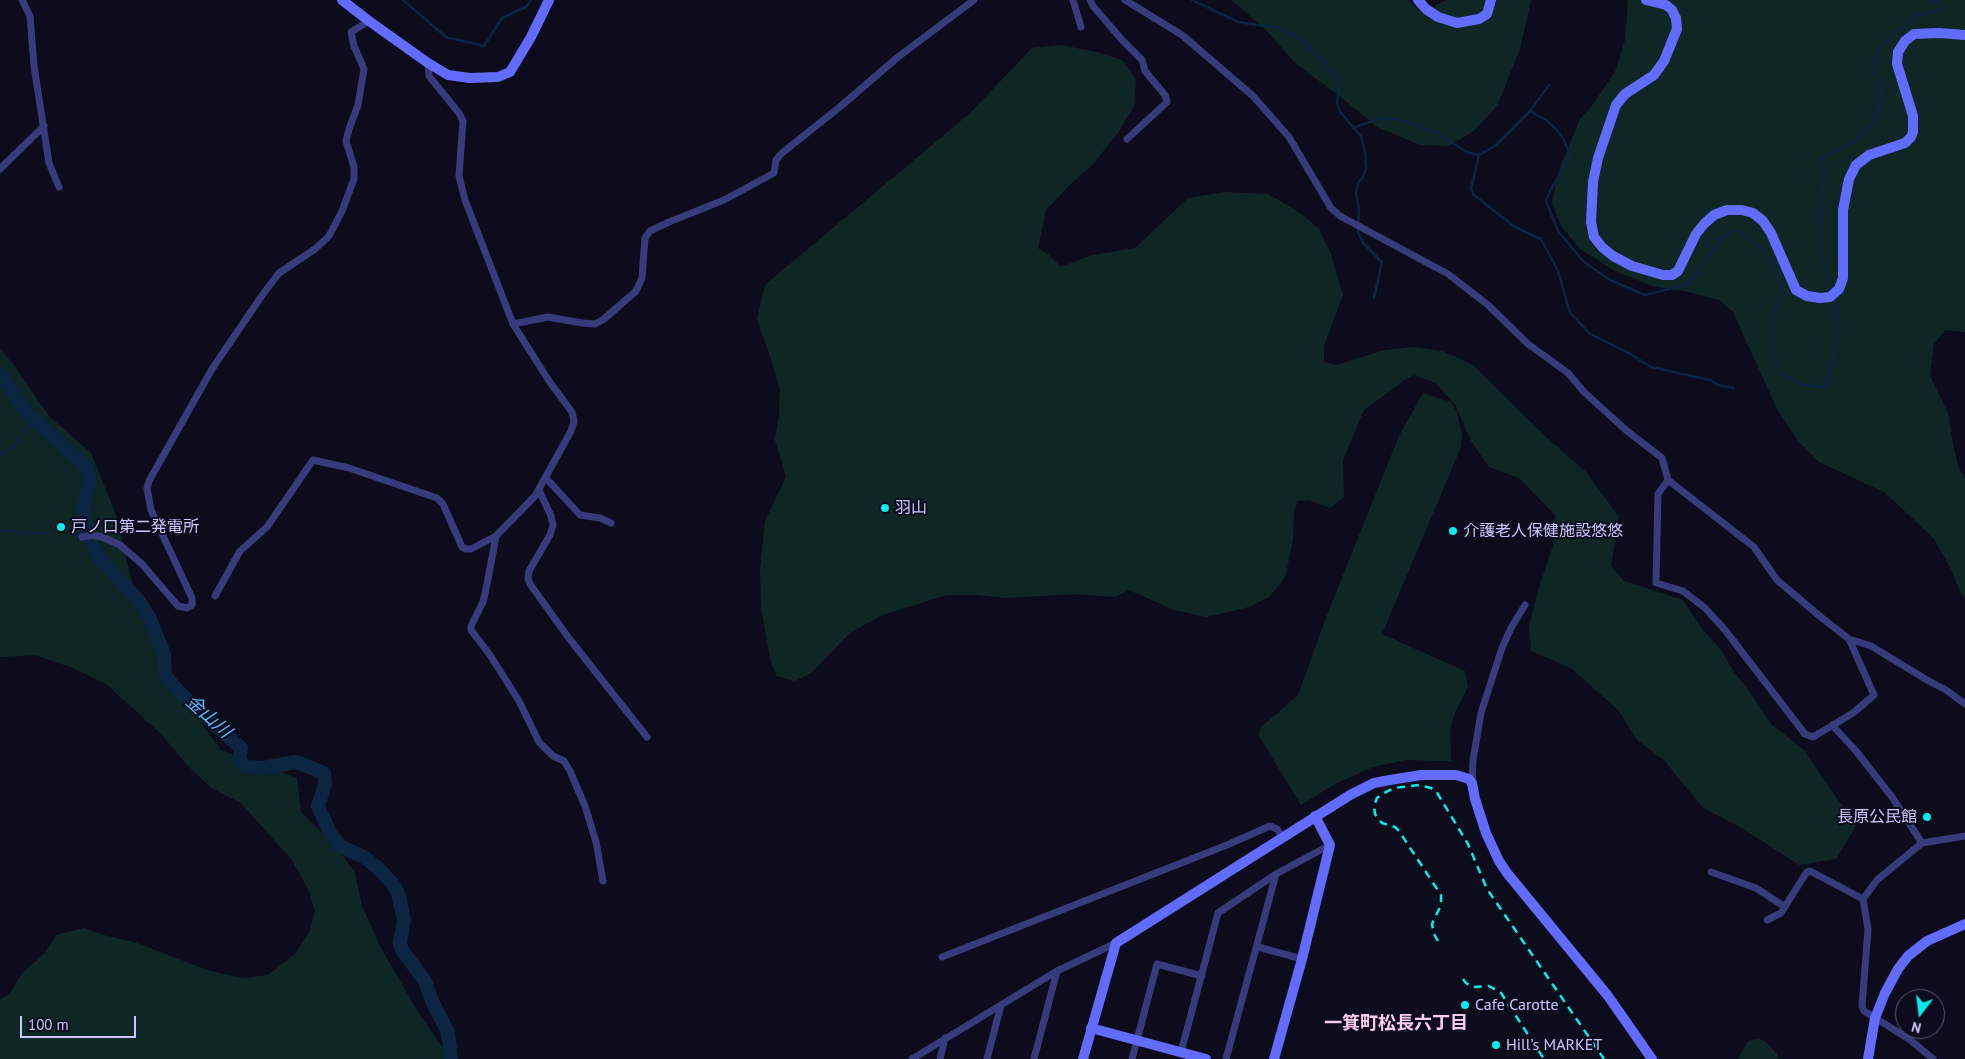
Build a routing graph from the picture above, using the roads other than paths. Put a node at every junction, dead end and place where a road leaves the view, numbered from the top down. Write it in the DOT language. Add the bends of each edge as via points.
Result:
graph roads {
  1 [pos="22,0"];
  2 [pos="342,0"];
  3 [pos="549,0"];
  4 [pos="974,0"];
  5 [pos="1073,0"];
  6 [pos="1090,0"];
  7 [pos="1125,0"];
  8 [pos="1418,0"];
  9 [pos="1492,0"];
  10 [pos="1646,0"];
  11 [pos="368,21"];
  12 [pos="1081,27"];
  13 [pos="1965,36"];
  14 [pos="428,63"];
  15 [pos="44,126"];
  16 [pos="1127,138"];
  17 [pos="0,169"];
  18 [pos="59,187"];
  19 [pos="513,324"];
  20 [pos="546,478"];
  21 [pos="1668,480"];
  22 [pos="539,490"];
  23 [pos="611,523"];
  24 [pos="496,536"];
  25 [pos="82,537"];
  26 [pos="215,596"];
  27 [pos="1525,605"];
  28 [pos="1849,639"];
  29 [pos="1965,704"];
  30 [pos="1832,725"];
  31 [pos="647,737"];
  32 [pos="1472,784"];
  33 [pos="1315,816"];
  34 [pos="1965,836"];
  35 [pos="1283,838"];
  36 [pos="1922,843"];
  37 [pos="1330,845"];
  38 [pos="1710,872"];
  39 [pos="1276,874"];
  40 [pos="603,881"];
  41 [pos="1863,899"];
  42 [pos="1786,907"];
  43 [pos="1767,920"];
  44 [pos="1965,924"];
  45 [pos="1116,942"];
  46 [pos="1258,947"];
  47 [pos="942,958"];
  48 [pos="1302,958"];
  49 [pos="1057,971"];
  50 [pos="1202,976"];
  51 [pos="1001,1005"];
  52 [pos="1875,1018"];
  53 [pos="1091,1028"];
  54 [pos="945,1038"];
  55 [pos="1137,1040"];
  56 [pos="1181,1052"];
  57 [pos="912,1059"];
  58 [pos="940,1059"];
  59 [pos="987,1059"];
  60 [pos="1034,1059"];
  61 [pos="1083,1059"];
  62 [pos="1132,1059"];
  63 [pos="1206,1059"];
  64 [pos="1226,1059"];
  65 [pos="1274,1059"];
  66 [pos="1652,1059"];
  67 [pos="1868,1059"];
  68 [pos="1933,1059"];
  1 -- 15 [label="street" via="30,16"];
  2 -- 11 [label="street"];
  3 -- 14 [label="street" via="518,59 505,75 459,78"];
  4 -- 19 [label="street" via="898,57 782,153 776,160 774,173 724,200 650,231 645,238 642,278 636,291 604,319 595,324 548,317"];
  5 -- 12 [label="street"];
  6 -- 16 [label="street" via="1142,60 1145,70 1167,102"];
  7 -- 21 [label="street" via="1182,35 1253,96 1289,137 1331,208 1340,216 1448,274 1488,305 1528,344 1568,373 1627,431 1662,458"];
  8 -- 9 [label="street" via="1438,17 1457,23 1479,20 1487,14"];
  10 -- 13 [label="street" via="1666,5 1672,10 1677,29 1664,61 1654,75 1616,104 1593,182 1591,222 1594,237 1602,247 1632,266 1663,276 1672,275 1678,271 1704,224 1727,210 1742,210 1753,213 1771,233 1796,290 1820,298 1839,289 1842,278 1843,210 1849,179 1856,166 1869,155 1905,143 1913,132 1913,116 1897,64 1898,52 1914,34"];
  11 -- 14 [label="street"];
  11 -- 25 [label="street" via="351,32 364,69 358,105 346,141 354,179 342,211 329,236 279,272 263,294 212,369 149,481 151,510 192,598 192,605 187,608 178,606 155,578 120,545 102,537"];
  14 -- 19 [label="street" via="429,76 463,121 458,176 464,200"];
  15 -- 17 [label="street"];
  15 -- 18 [label="street" via="49,163"];
  19 -- 20 [label="street" via="572,412 574,421"];
  20 -- 22 [label="street"];
  20 -- 23 [label="street" via="580,515"];
  21 -- 28 [label="street" via="1754,547 1777,580"];
  21 -- 30 [label="street" via="1658,494 1656,583 1683,591 1705,608 1805,734 1813,737"];
  22 -- 24 [label="street"];
  22 -- 31 [label="street" via="553,525 529,571 530,584"];
  24 -- 26 [label="street" via="466,549 437,498 349,468 313,460 267,527 240,551"];
  24 -- 40 [label="street" via="485,593 471,630 519,701 539,742 553,756 564,761 570,771 596,842"];
  27 -- 32 [label="street" via="1502,648 1480,713"];
  28 -- 29 [label="street" via="1871,646"];
  28 -- 30 [label="street" via="1874,695"];
  30 -- 36 [label="street" via="1892,797"];
  32 -- 33 [label="street" via="1469,779 1456,775 1421,775 1374,783"];
  32 -- 66 [label="street" via="1479,815 1499,861 1608,996"];
  33 -- 35 [label="street"];
  33 -- 37 [label="street"];
  34 -- 36 [label="street"];
  35 -- 45 [label="street"];
  35 -- 47 [label="street" via="1278,829 1270,826"];
  36 -- 41 [label="street" via="1877,880"];
  37 -- 39 [label="street"];
  37 -- 48 [label="street"];
  38 -- 42 [label="street" via="1756,888"];
  39 -- 46 [label="street"];
  39 -- 50 [label="street" via="1218,913"];
  41 -- 42 [label="street" via="1810,871"];
  41 -- 52 [label="street" via="1868,929 1862,1006"];
  42 -- 43 [label="street"];
  44 -- 52 [label="street" via="1926,941 1908,956 1885,992"];
  45 -- 49 [label="street"];
  45 -- 53 [label="street"];
  46 -- 48 [label="street"];
  46 -- 64 [label="street"];
  48 -- 65 [label="street"];
  49 -- 51 [label="street"];
  49 -- 60 [label="street"];
  50 -- 55 [label="street" via="1157,964"];
  50 -- 56 [label="street"];
  51 -- 54 [label="street"];
  51 -- 59 [label="street"];
  52 -- 67 [label="street"];
  52 -- 68 [label="street"];
  53 -- 55 [label="street"];
  53 -- 61 [label="street"];
  54 -- 57 [label="street"];
  54 -- 58 [label="street"];
  55 -- 56 [label="street"];
  55 -- 62 [label="street"];
  56 -- 63 [label="street"];
}
